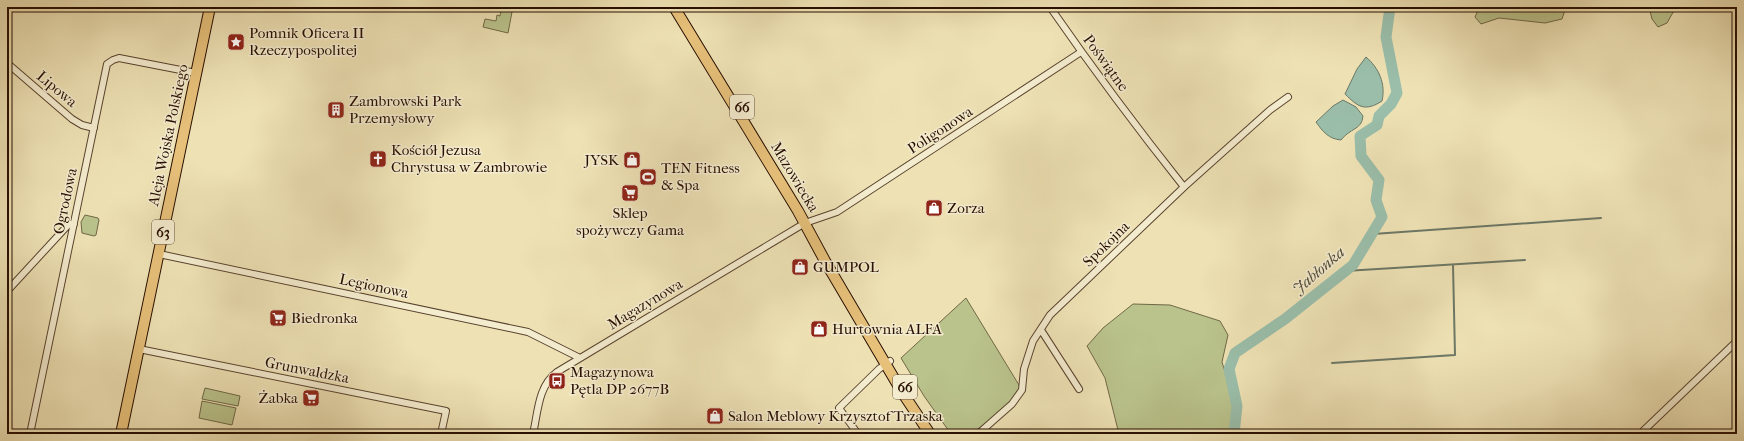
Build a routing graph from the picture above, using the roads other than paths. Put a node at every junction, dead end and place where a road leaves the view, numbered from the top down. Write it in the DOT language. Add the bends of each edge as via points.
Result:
graph roads {
  1 [pos="210,7"];
  2 [pos="674,7"];
  3 [pos="680,7"];
  4 [pos="1050,7"];
  5 [pos="1081,52"];
  6 [pos="7,63"];
  7 [pos="196,74"];
  8 [pos="1288,97"];
  9 [pos="94,128"];
  10 [pos="1184,187"];
  11 [pos="808,222"];
  12 [pos="74,224"];
  13 [pos="159,254"];
  14 [pos="10,288"];
  15 [pos="1041,330"];
  16 [pos="1737,341"];
  17 [pos="139,350"];
  18 [pos="580,358"];
  19 [pos="888,363"];
  20 [pos="1079,389"];
  21 [pos="30,434"];
  22 [pos="121,434"];
  23 [pos="441,434"];
  24 [pos="533,434"];
  25 [pos="858,434"];
  26 [pos="930,434"];
  27 [pos="978,434"];
  28 [pos="1640,434"];
  1 -- 7 [label="main road, Aleja Wojska Polskiego / 63"];
  2 -- 11 [label="main road, Mazowiecka / 66"];
  3 -- 11 [label="main road, Mazowiecka / 66" via="758,133"];
  4 -- 5 [label="street, Poświątne"];
  5 -- 10 [label="street, Poświątne"];
  5 -- 11 [label="street, Poligonowa" via="846,207"];
  6 -- 9 [label="street, Lipowa" via="72,119"];
  7 -- 9 [label="street, Ogrodowa" via="119,58 113,60 107,64 105,71"];
  7 -- 13 [label="main road, Aleja Wojska Polskiego / 63"];
  8 -- 10 [label="street, Spokojna"];
  9 -- 12 [label="street, Ogrodowa"];
  10 -- 15 [label="street, Spokojna" via="1050,315"];
  11 -- 18 [label="street, Magazynowa"];
  11 -- 19 [label="main road, Mazowiecka / 66"];
  12 -- 14 [label="street" via="69,224"];
  12 -- 21 [label="street, Ogrodowa"];
  13 -- 17 [label="main road, Aleja Wojska Polskiego / 63"];
  13 -- 18 [label="street, Legionowa" via="528,332"];
  15 -- 20 [label="street"];
  15 -- 27 [label="street, Spokojna" via="1032,345 1024,369 1022,390 1012,404"];
  16 -- 28 [label="street"];
  17 -- 22 [label="main road, Aleja Wojska Polskiego / 63"];
  17 -- 23 [label="street, Grunwaldzka" via="446,411"];
  18 -- 24 [label="street, Magazynowa" via="549,378 542,390"];
  19 -- 25 [label="street" via="839,408"];
  19 -- 26 [label="main road, 66" via="908,392"];
}
